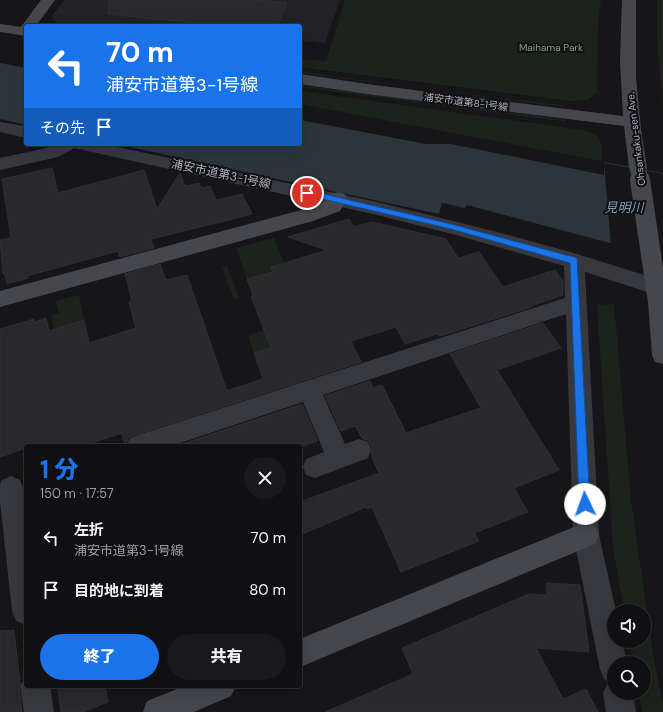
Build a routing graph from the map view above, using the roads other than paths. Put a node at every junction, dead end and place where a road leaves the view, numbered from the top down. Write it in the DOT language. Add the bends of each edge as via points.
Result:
graph roads {
  1 [pos="48,0"];
  2 [pos="629,0"];
  3 [pos="30,24"];
  4 [pos="0,28"];
  5 [pos="24,30"];
  6 [pos="302,79"];
  7 [pos="632,122"];
  8 [pos="0,126"];
  9 [pos="24,132"];
  10 [pos="64,146"];
  11 [pos="88,146"];
  12 [pos="0,164"];
  13 [pos="338,199"];
  14 [pos="574,261"];
  15 [pos="660,295"];
  16 [pos="0,299"];
  17 [pos="575,303"];
  18 [pos="663,354"];
  19 [pos="309,390"];
  20 [pos="144,444"];
  21 [pos="315,467"];
  22 [pos="12,487"];
  23 [pos="586,535"];
  24 [pos="24,593"];
  25 [pos="302,652"];
  26 [pos="611,656"];
  27 [pos="35,688"];
  28 [pos="216,688"];
  29 [pos="619,700"];
  30 [pos="38,712"];
  31 [pos="158,712"];
  32 [pos="621,712"];
  1 -- 3 [label="street"];
  2 -- 7 [label="street, Ohsankaku-sen Ave." via="626,34"];
  4 -- 5 [label="street"];
  6 -- 7 [label="street, 浦安市道第8-1号線"];
  7 -- 15 [label="street, Ohsankaku-sen Ave., bridge"];
  8 -- 9 [label="street"];
  10 -- 12 [label="street" via="52,153"];
  11 -- 13 [label="street, 浦安市道第3-1号線"];
  13 -- 14 [label="street, 浦安市道第3-1号線"];
  13 -- 16 [label="street" via="333,206 306,216"];
  14 -- 15 [label="street, 浦安市道第3-1号線"];
  14 -- 17 [label="street"];
  15 -- 18 [label="street, Ohsankaku-sen Ave."];
  17 -- 19 [label="street"];
  17 -- 23 [label="street"];
  19 -- 20 [label="street"];
  19 -- 21 [label="street" via="349,454"];
  22 -- 24 [label="street"];
  23 -- 25 [label="street"];
  23 -- 26 [label="street"];
  27 -- 30 [label="street"];
  28 -- 31 [label="street"];
  29 -- 32 [label="street"];
}
